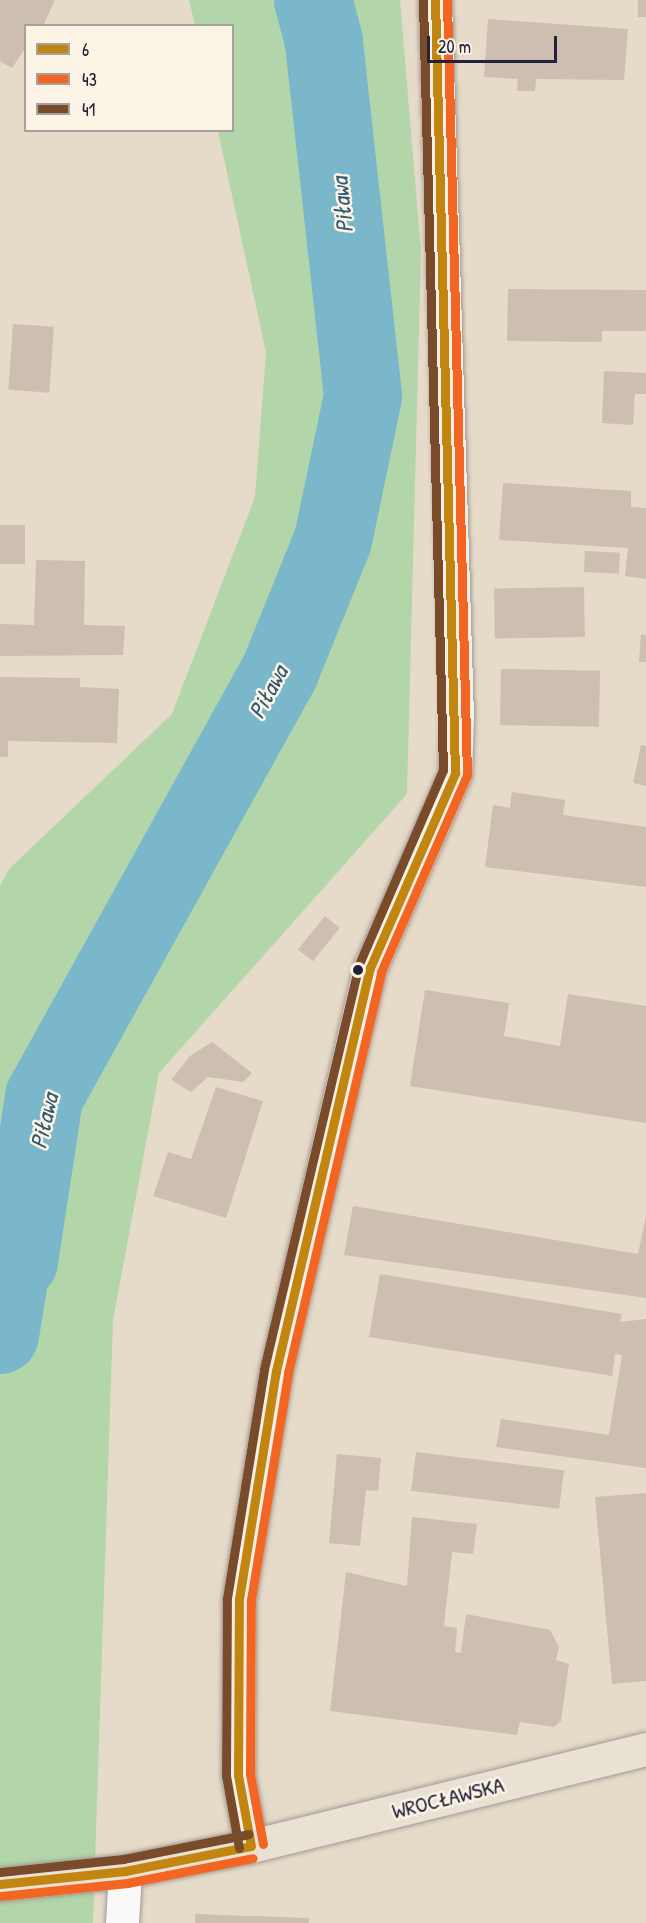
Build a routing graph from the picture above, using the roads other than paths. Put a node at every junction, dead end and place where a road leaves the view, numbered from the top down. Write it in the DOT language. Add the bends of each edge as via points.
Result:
graph roads {
  1 [pos="435,0"];
  2 [pos="646,1749"];
  3 [pos="251,1846"];
  4 [pos="111,1873"];
  5 [pos="0,1884"];
  6 [pos="122,1923"];
  1 -- 3 [label="street" via="457,716 454,773 370,969 276,1371 239,1599 238,1775"];
  2 -- 3 [label="main road, WROCŁAWSKA"];
  3 -- 4 [label="main road, WROCŁAWSKA"];
  4 -- 5 [label="main road, WROCŁAWSKA"];
  4 -- 6 [label="street"];
}
